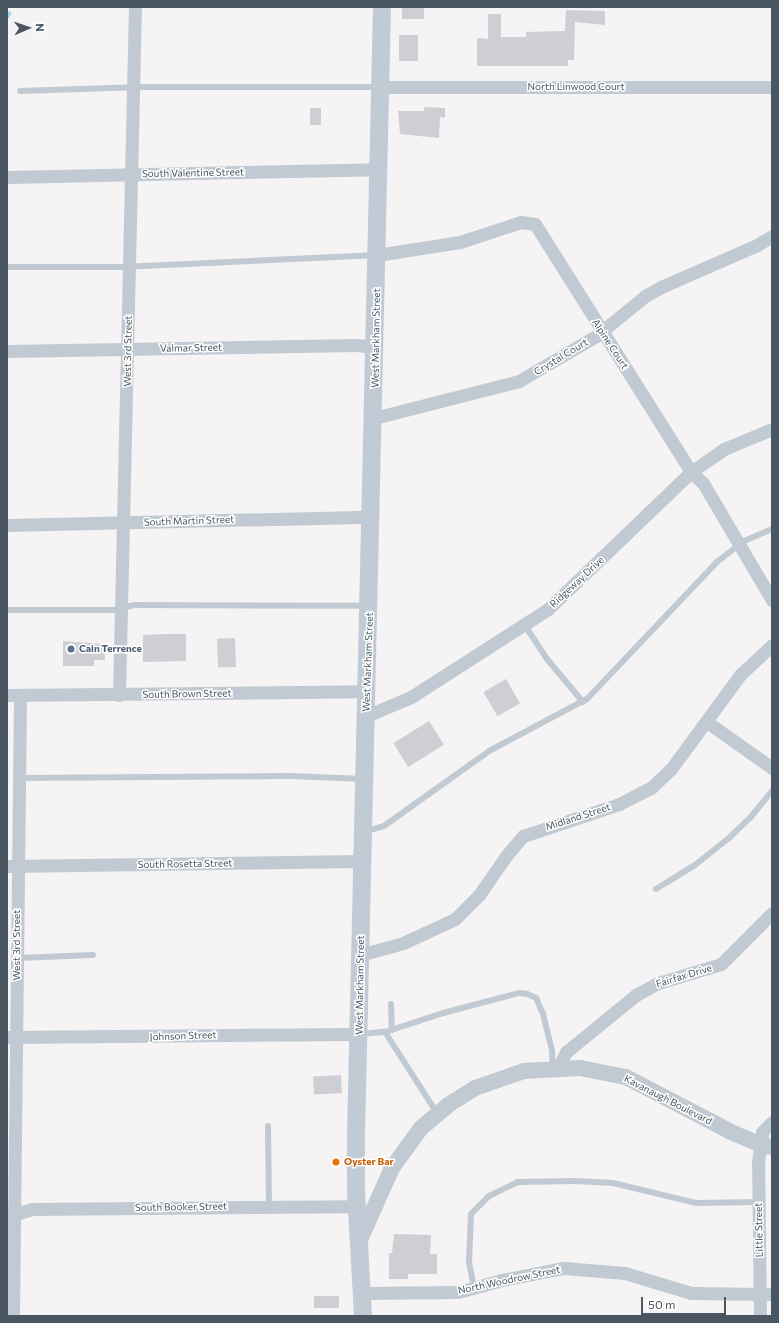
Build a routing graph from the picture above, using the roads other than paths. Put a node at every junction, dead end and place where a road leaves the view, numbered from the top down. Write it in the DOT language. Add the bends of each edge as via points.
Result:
graph roads {
  1 [pos="135,7"];
  2 [pos="382,7"];
  3 [pos="380,87"];
  4 [pos="772,87"];
  5 [pos="133,88"];
  6 [pos="20,91"];
  7 [pos="379,169"];
  8 [pos="131,174"];
  9 [pos="7,177"];
  10 [pos="772,236"];
  11 [pos="377,255"];
  12 [pos="130,266"];
  13 [pos="7,267"];
  14 [pos="602,332"];
  15 [pos="375,347"];
  16 [pos="127,350"];
  17 [pos="7,351"];
  18 [pos="374,418"];
  19 [pos="772,429"];
  20 [pos="691,472"];
  21 [pos="371,517"];
  22 [pos="122,523"];
  23 [pos="7,525"];
  24 [pos="772,529"];
  25 [pos="739,545"];
  26 [pos="772,600"];
  27 [pos="369,606"];
  28 [pos="121,608"];
  29 [pos="7,610"];
  30 [pos="524,624"];
  31 [pos="772,645"];
  32 [pos="367,691"];
  33 [pos="14,695"];
  34 [pos="119,695"];
  35 [pos="583,702"];
  36 [pos="366,716"];
  37 [pos="707,722"];
  38 [pos="772,768"];
  39 [pos="19,778"];
  40 [pos="364,779"];
  41 [pos="772,791"];
  42 [pos="363,832"];
  43 [pos="362,861"];
  44 [pos="12,866"];
  45 [pos="656,889"];
  46 [pos="772,912"];
  47 [pos="93,955"];
  48 [pos="360,955"];
  49 [pos="17,958"];
  50 [pos="391,1004"];
  51 [pos="392,1030"];
  52 [pos="385,1032"];
  53 [pos="359,1034"];
  54 [pos="12,1037"];
  55 [pos="556,1068"];
  56 [pos="437,1113"];
  57 [pos="772,1122"];
  58 [pos="268,1126"];
  59 [pos="11,1133"];
  60 [pos="767,1146"];
  61 [pos="759,1202"];
  62 [pos="269,1205"];
  63 [pos="356,1206"];
  64 [pos="11,1216"];
  65 [pos="359,1244"];
  66 [pos="474,1288"];
  67 [pos="362,1293"];
  68 [pos="766,1294"];
  69 [pos="13,1316"];
  70 [pos="363,1316"];
  71 [pos="760,1316"];
  1 -- 5 [label="street, West 3rd Street"];
  2 -- 3 [label="main road, West Markham Street"];
  3 -- 4 [label="street, North Linwood Court"];
  3 -- 5 [label="lane"];
  3 -- 7 [label="main road, West Markham Street"];
  5 -- 6 [label="lane"];
  5 -- 8 [label="street, West 3rd Street"];
  7 -- 8 [label="street, South Valentine Street"];
  7 -- 11 [label="main road, West Markham Street"];
  8 -- 9 [label="street, South Valentine Street"];
  8 -- 12 [label="street, West 3rd Street"];
  10 -- 14 [label="street, Crystal Court" via="645,296"];
  11 -- 12 [label="lane"];
  11 -- 14 [label="street, Alpine Court" via="460,242 521,222 532,223 540,229"];
  11 -- 15 [label="main road, West Markham Street"];
  12 -- 13 [label="lane"];
  12 -- 16 [label="street, West 3rd Street"];
  14 -- 18 [label="street, Crystal Court" via="519,381"];
  14 -- 20 [label="street, Alpine Court"];
  15 -- 16 [label="street, Valmar Street" via="356,345"];
  15 -- 18 [label="main road, West Markham Street"];
  16 -- 17 [label="street, Valmar Street"];
  16 -- 22 [label="street, West 3rd Street" via="128,407"];
  18 -- 21 [label="main road, West Markham Street"];
  19 -- 20 [label="street, Ridgeway Drive" via="724,449"];
  20 -- 25 [label="street, Alpine Court" via="703,483"];
  20 -- 30 [label="street, Ridgeway Drive" via="561,598"];
  21 -- 22 [label="street, South Martin Street"];
  21 -- 27 [label="main road, West Markham Street"];
  22 -- 23 [label="street, South Martin Street"];
  22 -- 28 [label="street, West 3rd Street"];
  24 -- 25 [label="lane"];
  25 -- 26 [label="street, Alpine Court"];
  25 -- 35 [label="lane" via="717,562"];
  27 -- 28 [label="lane" via="135,605"];
  27 -- 32 [label="main road, West Markham Street"];
  28 -- 29 [label="lane"];
  28 -- 34 [label="street, West 3rd Street"];
  30 -- 35 [label="lane" via="547,659"];
  30 -- 36 [label="street, Ridgeway Drive" via="410,697"];
  31 -- 37 [label="street, Midland Street" via="740,675"];
  32 -- 34 [label="street, South Brown Street"];
  32 -- 36 [label="main road, West Markham Street"];
  33 -- 34 [label="street, South Brown Street"];
  33 -- 39 [label="street, West 3rd Street"];
  35 -- 42 [label="lane" via="503,742 384,826"];
  36 -- 40 [label="main road, West Markham Street"];
  37 -- 38 [label="street"];
  37 -- 48 [label="street, Midland Street" via="671,769 651,788 619,804 523,836 479,895 455,919 403,943"];
  39 -- 40 [label="lane" via="290,776"];
  39 -- 44 [label="street, West 3rd Street"];
  40 -- 42 [label="main road, West Markham Street"];
  41 -- 45 [label="lane" via="729,838 695,865"];
  42 -- 43 [label="main road, West Markham Street"];
  43 -- 44 [label="street, South Rosetta Street"];
  43 -- 48 [label="main road, West Markham Street"];
  44 -- 49 [label="street, West 3rd Street"];
  46 -- 55 [label="street, Fairfax Drive" via="720,964 658,983 636,995 566,1052"];
  47 -- 49 [label="lane"];
  48 -- 53 [label="main road, West Markham Street"];
  49 -- 54 [label="street, West 3rd Street"];
  50 -- 51 [label="lane"];
  51 -- 52 [label="lane"];
  51 -- 55 [label="lane" via="488,1001 519,993 527,994 536,998"];
  52 -- 53 [label="lane"];
  52 -- 56 [label="lane"];
  53 -- 54 [label="street, Johnson Street"];
  53 -- 63 [label="main road, West Markham Street"];
  54 -- 59 [label="street, West 3rd Street"];
  55 -- 56 [label="street, Kavanaugh Boulevard" via="524,1071 500,1078 464,1094"];
  55 -- 60 [label="street, Kavanaugh Boulevard" via="593,1070 626,1077 731,1132"];
  56 -- 65 [label="street, Kavanaugh Boulevard" via="421,1128 392,1168"];
  57 -- 60 [label="street, Little Street" via="762,1132"];
  58 -- 62 [label="lane"];
  59 -- 64 [label="street, West 3rd Street"];
  60 -- 61 [label="street, Little Street" via="758,1162"];
  61 -- 66 [label="lane" via="696,1203 613,1184 575,1181 518,1182 489,1196 471,1214 469,1262"];
  61 -- 68 [label="street, Little Street"];
  62 -- 63 [label="street, South Booker Street"];
  62 -- 64 [label="street, South Booker Street" via="32,1209"];
  63 -- 65 [label="main road, West Markham Street"];
  64 -- 69 [label="street, West 3rd Street"];
  65 -- 67 [label="main road, West Markham Street"];
  66 -- 67 [label="street, North Woodrow Street" via="450,1292"];
  66 -- 68 [label="street, North Woodrow Street" via="542,1271 584,1269 625,1274 691,1293"];
  67 -- 70 [label="main road, West Markham Street"];
  68 -- 71 [label="street, Little Street"];
}
